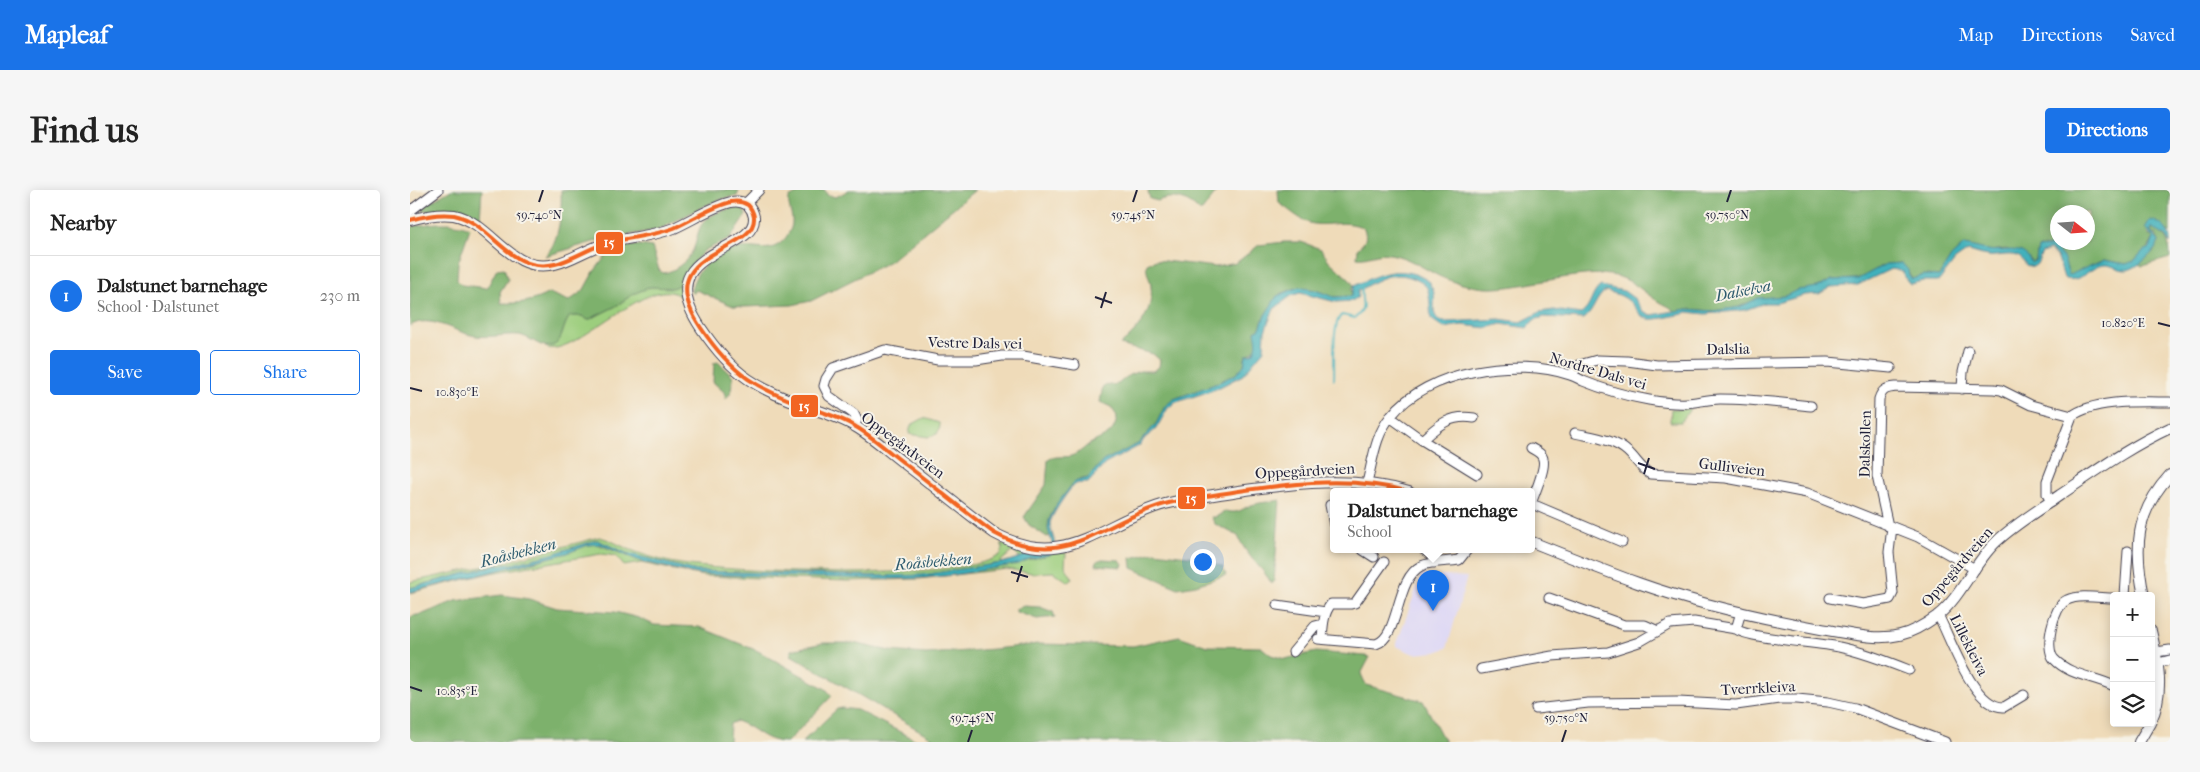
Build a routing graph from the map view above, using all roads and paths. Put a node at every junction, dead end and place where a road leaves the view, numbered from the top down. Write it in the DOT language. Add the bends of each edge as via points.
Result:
graph roads {
  1 [pos="438,190"];
  2 [pos="758,190"];
  3 [pos="745,204"];
  4 [pos="410,211"];
  5 [pos="410,220"];
  6 [pos="1968,351"];
  7 [pos="1075,365"];
  8 [pos="1891,368"];
  9 [pos="1571,375"];
  10 [pos="1962,389"];
  11 [pos="2170,402"];
  12 [pos="1811,406"];
  13 [pos="2072,416"];
  14 [pos="1390,417"];
  15 [pos="1474,418"];
  16 [pos="854,426"];
  17 [pos="2170,428"];
  18 [pos="1575,432"];
  19 [pos="1422,440"];
  20 [pos="1532,448"];
  21 [pos="1476,474"];
  22 [pos="2170,474"];
  23 [pos="1367,483"];
  24 [pos="1390,488"];
  25 [pos="1535,494"];
  26 [pos="2051,502"];
  27 [pos="1535,504"];
  28 [pos="1890,526"];
  29 [pos="1622,542"];
  30 [pos="1535,543"];
  31 [pos="2128,550"];
  32 [pos="1368,553"];
  33 [pos="1428,553"];
  34 [pos="1465,553"];
  35 [pos="1374,557"];
  36 [pos="1384,562"];
  37 [pos="1434,563"];
  38 [pos="1975,568"];
  39 [pos="2125,592"];
  40 [pos="2143,592"];
  41 [pos="1549,598"];
  42 [pos="1830,598"];
  43 [pos="2110,598"];
  44 [pos="1277,605"];
  45 [pos="1326,612"];
  46 [pos="1741,612"];
  47 [pos="1938,615"];
  48 [pos="1323,624"];
  49 [pos="1736,629"];
  50 [pos="1656,630"];
  51 [pos="2152,637"];
  52 [pos="2170,650"];
  53 [pos="1293,652"];
  54 [pos="2156,652"];
  55 [pos="2170,660"];
  56 [pos="2158,663"];
  57 [pos="1481,669"];
  58 [pos="1908,670"];
  59 [pos="2110,685"];
  60 [pos="2024,695"];
  61 [pos="1536,709"];
  62 [pos="2155,709"];
  63 [pos="2148,727"];
  64 [pos="1944,742"];
  65 [pos="2139,742"];
  1 -- 4 [label="street"];
  2 -- 3 [label="street"];
  3 -- 5 [label="main road" via="730,202 666,230 605,244 546,265 520,260 481,228 460,217 436,215"];
  3 -- 16 [label="main road, Oppegårdveien" via="754,215 749,232 703,260 691,274 686,294 692,312 722,355 746,378 767,391"];
  6 -- 10 [label="street"];
  7 -- 16 [label="street, Vestre Dals vei" via="1023,356 938,360 885,350 833,368 828,373 824,386 829,396 854,414 857,420"];
  8 -- 9 [label="street, Dalslia" via="1828,362 1657,365 1597,360 1578,365"];
  9 -- 12 [label="street, Nordre Dals vei" via="1615,393 1652,400 1684,403 1718,399 1762,400"];
  9 -- 14 [label="street, Nordre Dals vei" via="1514,368 1446,379 1413,394"];
  10 -- 13 [label="street" via="2001,390 2031,405"];
  10 -- 28 [label="street, Dalskollen" via="1896,387 1881,392 1877,476"];
  11 -- 13 [label="street" via="2103,405"];
  13 -- 26 [label="street" via="2047,481"];
  14 -- 19 [label="street"];
  14 -- 23 [label="street, Nordre Dals vei" via="1381,432"];
  15 -- 19 [label="street" via="1452,418"];
  16 -- 23 [label="main road, Oppegårdveien" via="994,533 1013,542 1046,547 1062,547 1091,538 1141,513 1193,498 1286,486"];
  17 -- 26 [label="main road, Oppegårdveien" via="2141,443"];
  18 -- 28 [label="street, Gulliveien" via="1620,446 1650,474 1726,478 1807,493"];
  19 -- 21 [label="street"];
  20 -- 25 [label="street" via="1543,458 1544,466"];
  22 -- 40 [label="main road" via="2148,506 2139,533 2138,562"];
  23 -- 24 [label="main road, Oppegårdveien"];
  26 -- 38 [label="main road, Oppegårdveien" via="2008,532"];
  27 -- 29 [label="street"];
  28 -- 38 [label="street, Gulliveien" via="1918,537"];
  28 -- 42 [label="street" via="1893,593 1890,599 1863,604"];
  30 -- 46 [label="main road, Oppegårdveien" via="1639,583"];
  31 -- 39 [label="street"];
  32 -- 35 [label="street"];
  33 -- 37 [label="street"];
  34 -- 37 [label="street" via="1459,560"];
  36 -- 45 [label="street" via="1355,603 1331,604"];
  37 -- 48 [label="street" via="1422,566 1410,576 1381,642 1320,639"];
  38 -- 47 [label="main road, Oppegårdveien"];
  41 -- 50 [label="street" via="1624,625 1645,625"];
  43 -- 59 [label="street" via="2071,598 2063,602 2054,617 2049,650 2053,658 2069,670"];
  44 -- 45 [label="street"];
  45 -- 48 [label="street"];
  46 -- 47 [label="main road, Oppegårdveien" via="1798,625 1881,637 1909,632"];
  46 -- 49 [label="street"];
  47 -- 60 [label="street, Lillekleiva" via="1968,677 1987,702 2004,707"];
  48 -- 53 [label="street" via="1315,626"];
  49 -- 50 [label="street" via="1680,622"];
  49 -- 58 [label="street" via="1746,635 1799,640 1865,653"];
  50 -- 57 [label="street" via="1639,642 1608,652 1552,656"];
  51 -- 54 [label="main road"];
  52 -- 54 [label="street"];
  54 -- 56 [label="main road"];
  55 -- 56 [label="street"];
  56 -- 62 [label="main road" via="2160,693"];
  61 -- 64 [label="street, Tverrkleiva" via="1588,703 1736,705 1797,699 1855,708"];
  63 -- 65 [label="main road"];
}
